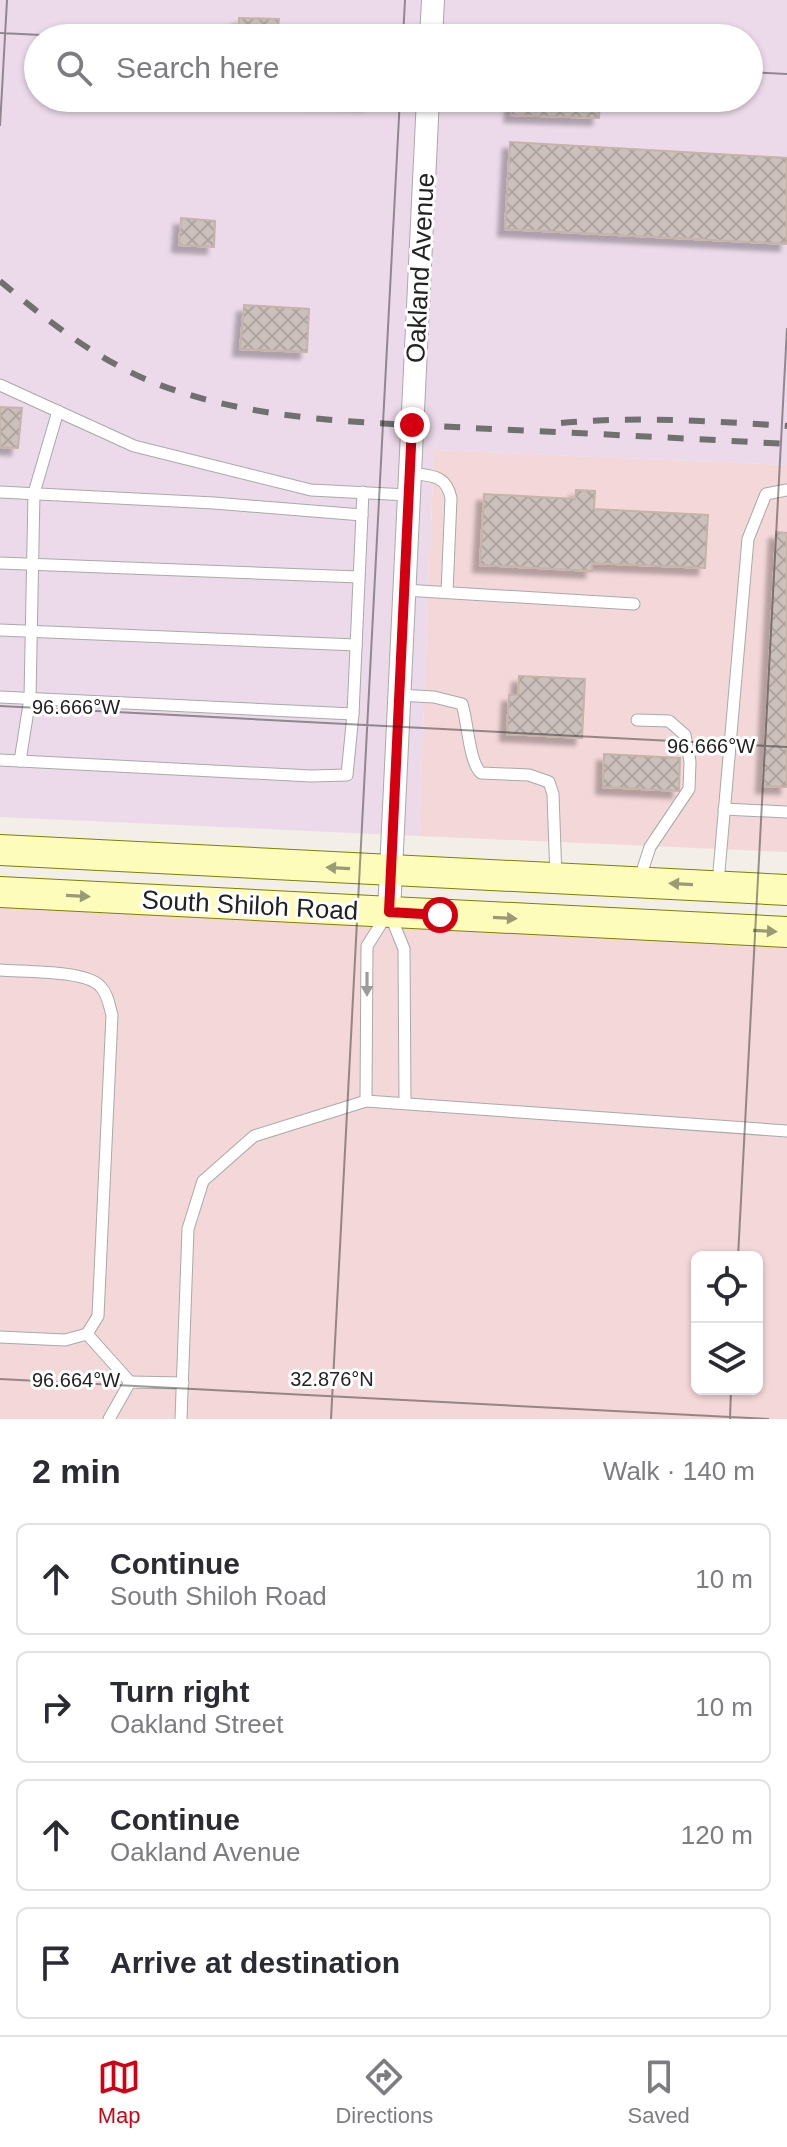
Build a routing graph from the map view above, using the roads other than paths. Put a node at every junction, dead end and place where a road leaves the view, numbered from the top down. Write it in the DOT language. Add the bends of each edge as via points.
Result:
graph roads {
  1 [pos="433,0"];
  2 [pos="432,24"];
  3 [pos="427,112"];
  4 [pos="0,385"];
  5 [pos="58,411"];
  6 [pos="409,484"];
  7 [pos="787,490"];
  8 [pos="0,492"];
  9 [pos="363,492"];
  10 [pos="34,493"];
  11 [pos="362,515"];
  12 [pos="0,563"];
  13 [pos="33,565"];
  14 [pos="359,577"];
  15 [pos="404,590"];
  16 [pos="447,592"];
  17 [pos="634,604"];
  18 [pos="0,630"];
  19 [pos="31,632"];
  20 [pos="356,645"];
  21 [pos="398,695"];
  22 [pos="0,697"];
  23 [pos="30,698"];
  24 [pos="353,714"];
  25 [pos="637,720"];
  26 [pos="0,760"];
  27 [pos="20,761"];
  28 [pos="724,809"];
  29 [pos="787,812"];
  30 [pos="0,850"];
  31 [pos="390,870"];
  32 [pos="556,878"];
  33 [pos="639,882"];
  34 [pos="718,885"];
  35 [pos="787,890"];
  36 [pos="0,892"];
  37 [pos="389,912"];
  38 [pos="787,932"];
  39 [pos="0,970"];
  40 [pos="366,1101"];
  41 [pos="405,1103"];
  42 [pos="787,1131"];
  43 [pos="87,1334"];
  44 [pos="0,1337"];
  45 [pos="130,1382"];
  46 [pos="183,1383"];
  47 [pos="109,1419"];
  48 [pos="181,1419"];
  1 -- 2 [label="street"];
  3 -- 6 [label="street, Oakland Avenue"];
  4 -- 5 [label="lane"];
  5 -- 9 [label="lane" via="134,446 311,490"];
  5 -- 10 [label="lane"];
  6 -- 9 [label="lane"];
  6 -- 15 [label="street, Oakland Avenue"];
  6 -- 16 [label="lane" via="440,478 449,486"];
  7 -- 28 [label="lane" via="766,494 748,539"];
  8 -- 10 [label="lane"];
  9 -- 11 [label="lane"];
  10 -- 11 [label="lane"];
  10 -- 13 [label="lane"];
  11 -- 14 [label="lane"];
  12 -- 13 [label="lane"];
  13 -- 14 [label="lane"];
  13 -- 19 [label="lane"];
  14 -- 20 [label="lane"];
  15 -- 16 [label="lane"];
  15 -- 21 [label="street, Oakland Avenue"];
  16 -- 17 [label="lane"];
  18 -- 19 [label="lane"];
  19 -- 20 [label="lane"];
  19 -- 23 [label="lane"];
  20 -- 24 [label="lane"];
  21 -- 31 [label="street, Oakland Avenue"];
  21 -- 32 [label="lane" via="462,704 473,765 481,773 529,775 549,782"];
  22 -- 23 [label="lane"];
  23 -- 24 [label="lane"];
  23 -- 27 [label="lane"];
  24 -- 27 [label="lane" via="347,775"];
  25 -- 33 [label="lane" via="669,721 685,735 690,762 689,789 650,847"];
  26 -- 27 [label="lane"];
  28 -- 29 [label="lane"];
  28 -- 34 [label="lane"];
  31 -- 30 [label="main road, South Shiloh Road, one-way"];
  31 -- 32 [label="main road, South Shiloh Road"];
  31 -- 37 [label="street, Oakland Avenue"];
  32 -- 33 [label="main road, South Shiloh Road"];
  34 -- 33 [label="main road, South Shiloh Road, one-way"];
  34 -- 35 [label="main road, South Shiloh Road"];
  36 -- 37 [label="main road, South Shiloh Road, one-way"];
  37 -- 38 [label="main road, South Shiloh Road, one-way"];
  37 -- 40 [label="lane, one-way" via="367,946"];
  37 -- 41 [label="lane" via="404,949"];
  39 -- 43 [label="lane" via="98,983 112,1015 101,1293 98,1316"];
  40 -- 41 [label="lane"];
  40 -- 46 [label="lane" via="254,1136 203,1181 188,1229"];
  41 -- 42 [label="lane"];
  43 -- 44 [label="lane" via="65,1340"];
  43 -- 45 [label="lane"];
  45 -- 46 [label="lane"];
  45 -- 47 [label="lane"];
  46 -- 48 [label="lane"];
}
